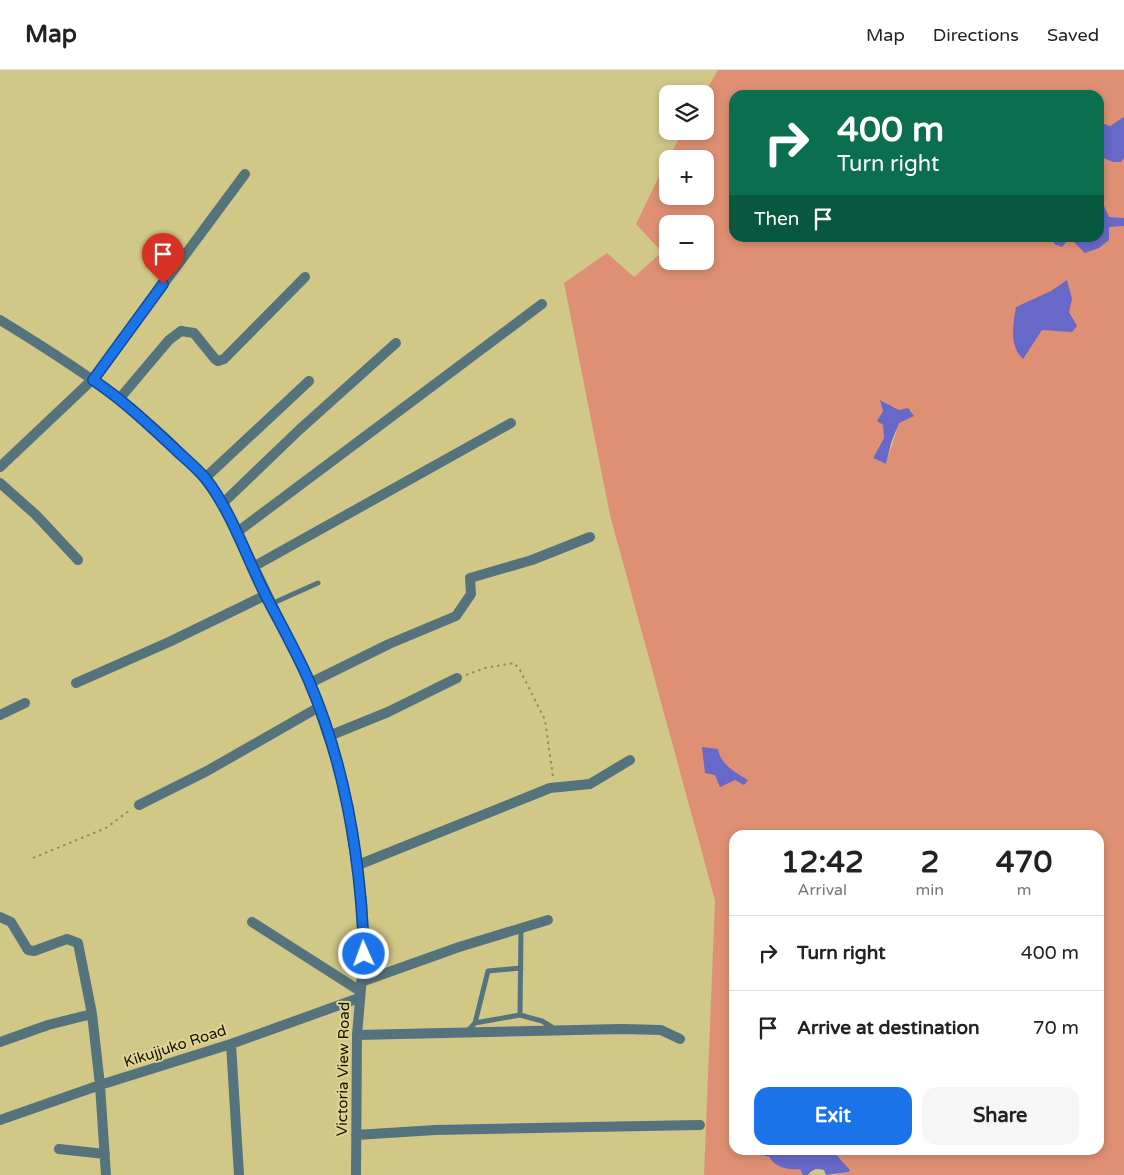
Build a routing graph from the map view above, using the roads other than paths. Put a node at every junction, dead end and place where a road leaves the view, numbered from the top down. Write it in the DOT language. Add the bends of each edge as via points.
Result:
graph roads {
  1 [pos="245,174"];
  2 [pos="304,277"];
  3 [pos="542,304"];
  4 [pos="0,320"];
  5 [pos="396,343"];
  6 [pos="92,380"];
  7 [pos="309,381"];
  8 [pos="120,398"];
  9 [pos="511,423"];
  10 [pos="0,467"];
  11 [pos="205,478"];
  12 [pos="0,483"];
  13 [pos="223,503"];
  14 [pos="236,533"];
  15 [pos="590,536"];
  16 [pos="78,560"];
  17 [pos="253,567"];
  18 [pos="318,583"];
  19 [pos="268,600"];
  20 [pos="457,678"];
  21 [pos="76,682"];
  22 [pos="310,683"];
  23 [pos="25,703"];
  24 [pos="319,707"];
  25 [pos="0,715"];
  26 [pos="329,736"];
  27 [pos="630,760"];
  28 [pos="139,805"];
  29 [pos="358,865"];
  30 [pos="0,917"];
  31 [pos="548,920"];
  32 [pos="252,922"];
  33 [pos="522,928"];
  34 [pos="521,968"];
  35 [pos="360,990"];
  36 [pos="92,1014"];
  37 [pos="520,1015"];
  38 [pos="475,1023"];
  39 [pos="555,1029"];
  40 [pos="465,1034"];
  41 [pos="357,1035"];
  42 [pos="680,1039"];
  43 [pos="0,1042"];
  44 [pos="231,1044"];
  45 [pos="100,1085"];
  46 [pos="0,1120"];
  47 [pos="700,1125"];
  48 [pos="356,1134"];
  49 [pos="59,1149"];
  50 [pos="105,1154"];
  51 [pos="106,1175"];
  52 [pos="238,1175"];
  53 [pos="356,1175"];
  1 -- 6 [label="street"];
  2 -- 8 [label="street" via="224,358 218,361 194,333 181,331 169,340"];
  3 -- 14 [label="street"];
  4 -- 6 [label="street, Victoria View Road"];
  5 -- 13 [label="street"];
  6 -- 8 [label="street, Victoria View Road"];
  6 -- 10 [label="street"];
  7 -- 11 [label="street"];
  8 -- 11 [label="street, Victoria View Road"];
  9 -- 17 [label="street"];
  11 -- 13 [label="street, Victoria View Road"];
  12 -- 16 [label="street"];
  13 -- 14 [label="street, Victoria View Road"];
  14 -- 17 [label="street, Victoria View Road"];
  15 -- 22 [label="street" via="532,560 470,578 472,594 456,616"];
  17 -- 19 [label="street, Victoria View Road"];
  18 -- 19 [label="lane"];
  19 -- 21 [label="street"];
  19 -- 22 [label="street, Victoria View Road"];
  20 -- 26 [label="street"];
  22 -- 24 [label="street, Victoria View Road"];
  23 -- 25 [label="street"];
  24 -- 26 [label="street, Victoria View Road"];
  24 -- 28 [label="street"];
  26 -- 29 [label="street, Victoria View Road"];
  27 -- 29 [label="street" via="590,784 554,787"];
  29 -- 35 [label="street, Victoria View Road" via="364,954"];
  30 -- 36 [label="street" via="11,922 28,950 34,951 67,939 78,943"];
  31 -- 33 [label="street, Kikujjuko Road"];
  32 -- 35 [label="street"];
  33 -- 34 [label="lane"];
  33 -- 35 [label="street, Kikujjuko Road"];
  34 -- 37 [label="lane"];
  34 -- 38 [label="lane" via="488,971"];
  35 -- 41 [label="street, Victoria View Road"];
  35 -- 44 [label="street, Kikujjuko Road"];
  36 -- 43 [label="street"];
  36 -- 45 [label="street"];
  37 -- 38 [label="lane"];
  37 -- 39 [label="lane"];
  38 -- 40 [label="lane"];
  39 -- 40 [label="street"];
  39 -- 42 [label="street" via="661,1030"];
  40 -- 41 [label="street"];
  41 -- 48 [label="street, Victoria View Road"];
  44 -- 45 [label="street, Kikujjuko Road"];
  44 -- 52 [label="street"];
  45 -- 46 [label="street, Kikujjuko Road"];
  45 -- 50 [label="street"];
  47 -- 48 [label="street"];
  48 -- 53 [label="street, Victoria View Road"];
  49 -- 50 [label="street"];
  50 -- 51 [label="street"];
}
